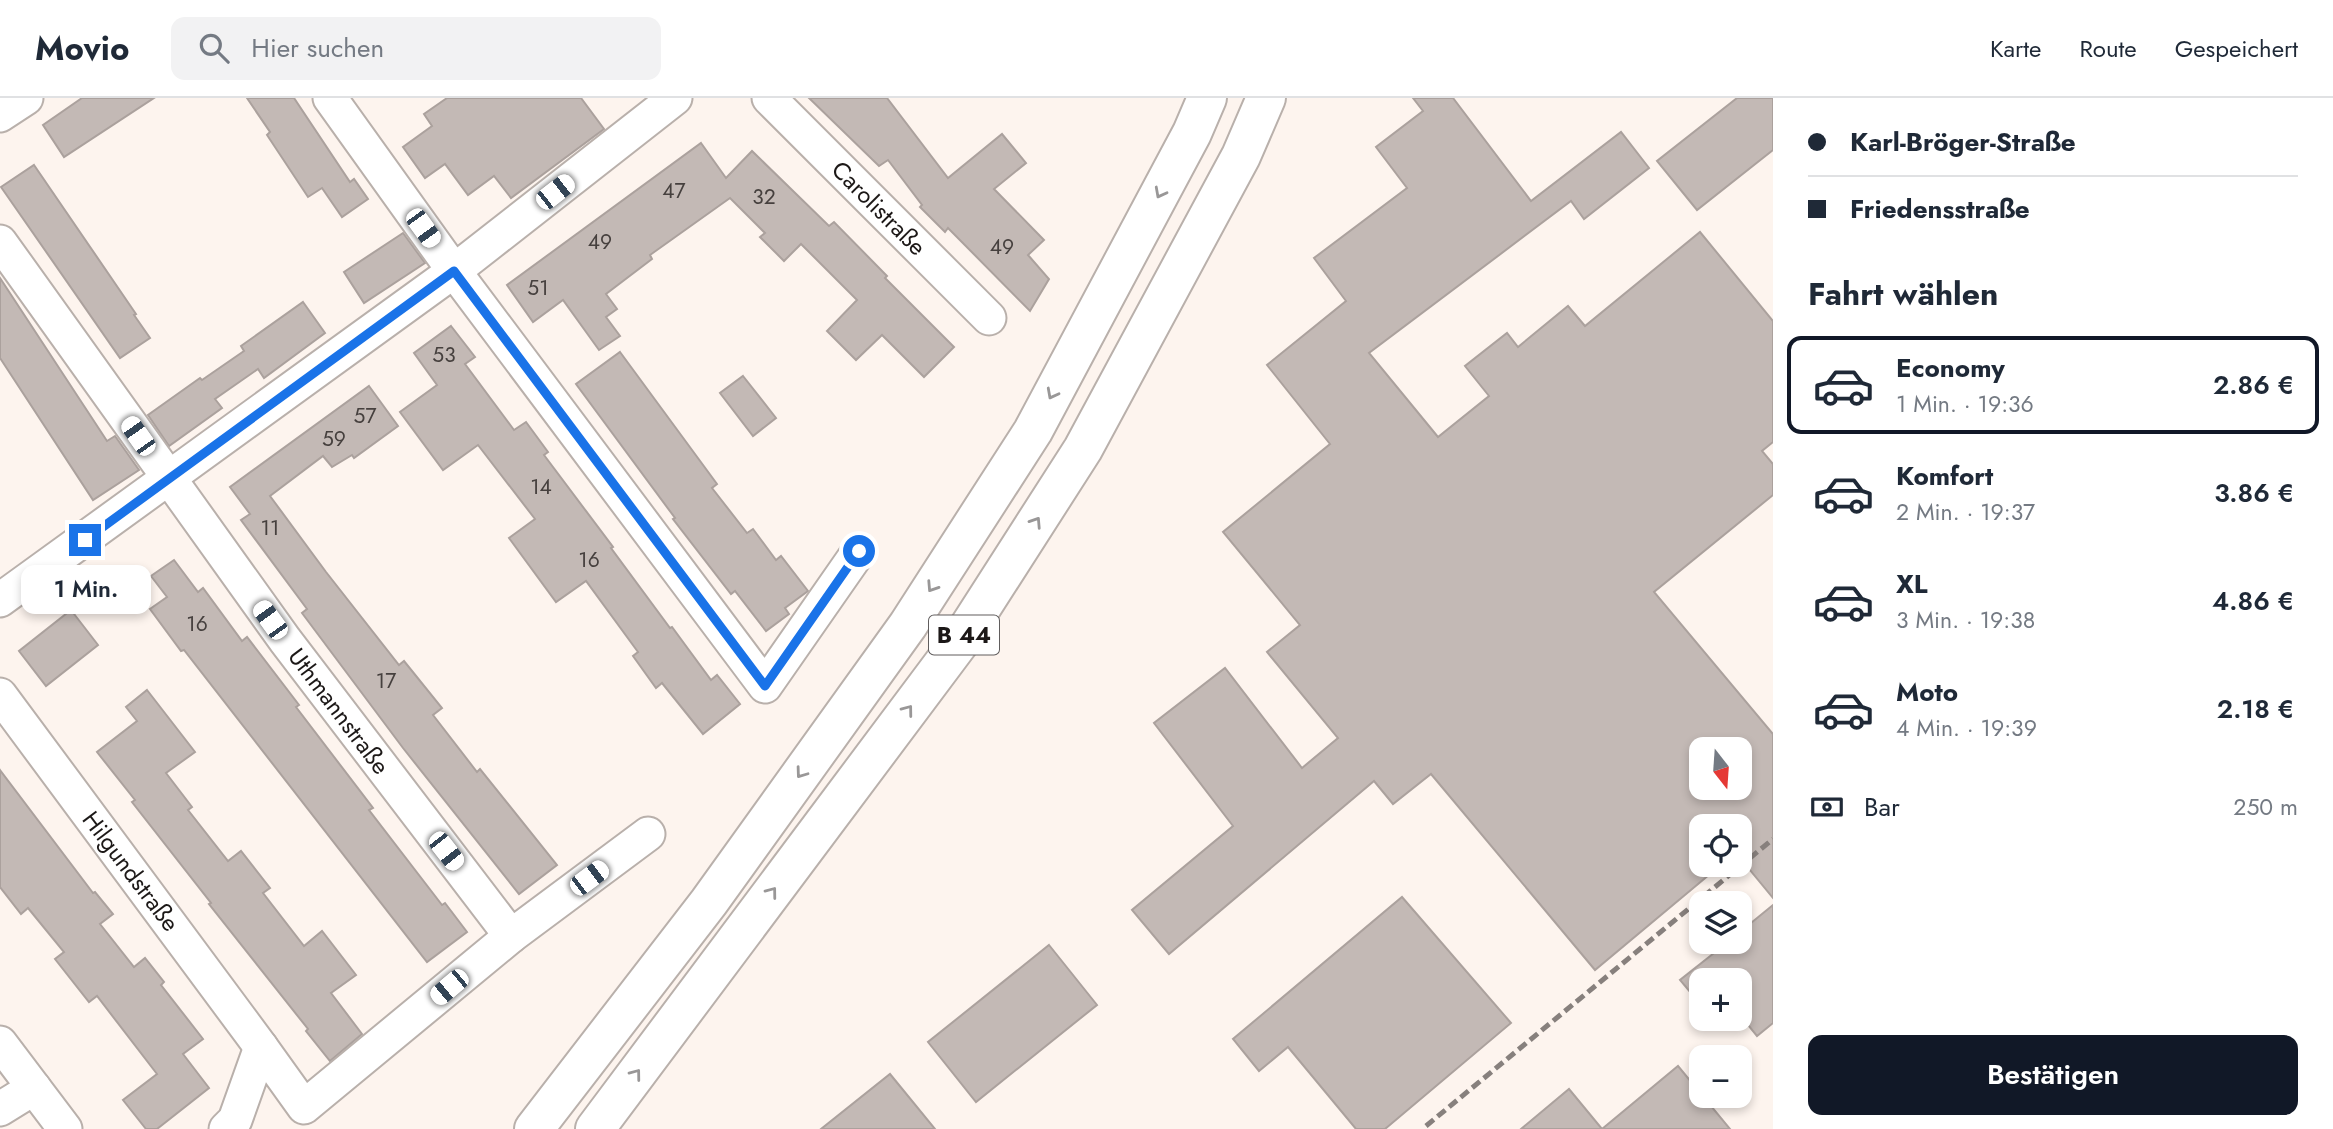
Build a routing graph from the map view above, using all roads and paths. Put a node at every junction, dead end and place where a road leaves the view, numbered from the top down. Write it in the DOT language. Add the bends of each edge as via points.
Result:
graph roads {
  1 [pos="26,98"];
  2 [pos="330,98"];
  3 [pos="675,98"];
  4 [pos="769,98"];
  5 [pos="1207,98"];
  6 [pos="1266,98"];
  7 [pos="0,116"];
  8 [pos="0,242"];
  9 [pos="454,271"];
  10 [pos="989,318"];
  11 [pos="169,479"];
  12 [pos="859,551"];
  13 [pos="0,600"];
  14 [pos="0,695"];
  15 [pos="648,834"];
  16 [pos="510,936"];
  17 [pos="0,1043"];
  18 [pos="261,1047"];
  19 [pos="34,1088"];
  20 [pos="0,1109"];
  21 [pos="65,1129"];
  22 [pos="226,1129"];
  23 [pos="534,1129"];
  24 [pos="595,1129"];
  1 -- 7 [label="street"];
  2 -- 9 [label="street"];
  3 -- 9 [label="street"];
  4 -- 10 [label="street, Carolistraße"];
  5 -- 23 [label="highway, B 44, one-way" via="1032,431 908,625 709,901"];
  24 -- 6 [label="highway, B 44, one-way" via="958,644 1083,449 1241,156"];
  8 -- 11 [label="street, Uthmannstraße"];
  9 -- 11 [label="street"];
  9 -- 12 [label="street" via="765,686"];
  11 -- 13 [label="street"];
  11 -- 16 [label="street, Uthmannstraße"];
  14 -- 18 [label="street, Hilgundstraße"];
  15 -- 16 [label="street"];
  16 -- 18 [label="street, Hilgundstraße" via="304,1107"];
  17 -- 19 [label="street"];
  18 -- 22 [label="street" via="234,1120"];
  19 -- 20 [label="street"];
  19 -- 21 [label="street"];
}
